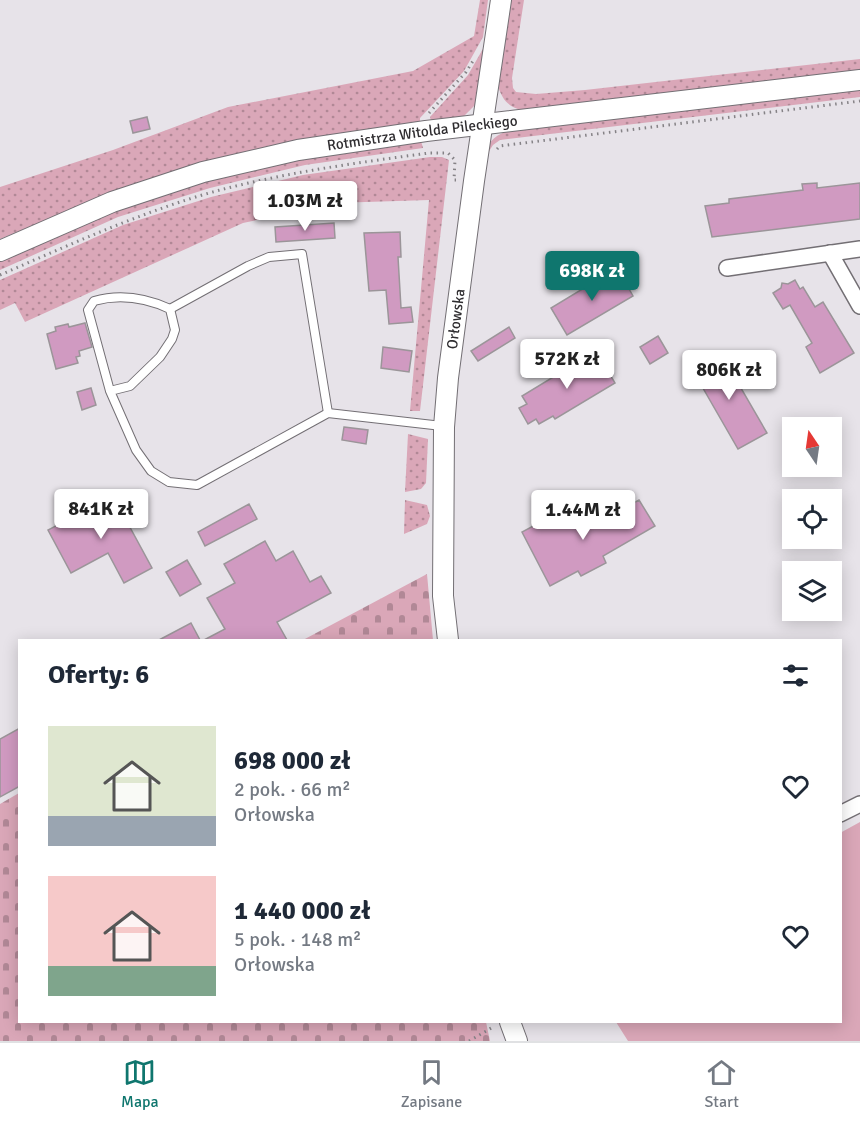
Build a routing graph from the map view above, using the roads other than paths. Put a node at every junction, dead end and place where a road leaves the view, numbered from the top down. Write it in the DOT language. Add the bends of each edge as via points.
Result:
graph roads {
  1 [pos="501,0"];
  2 [pos="860,80"];
  3 [pos="482,125"];
  4 [pos="860,249"];
  5 [pos="0,251"];
  6 [pos="830,253"];
  7 [pos="727,268"];
  8 [pos="860,306"];
  9 [pos="170,309"];
  10 [pos="110,391"];
  11 [pos="328,413"];
  12 [pos="444,426"];
  13 [pos="448,639"];
  14 [pos="860,804"];
  15 [pos="842,813"];
  16 [pos="502,1024"];
  17 [pos="517,1041"];
  1 -- 3 [label="street, Orłowska"];
  2 -- 3 [label="street, Rotmistrza Witolda Pileckiego"];
  3 -- 5 [label="street, Rotmistrza Witolda Pileckiego" via="298,150 203,172 112,202"];
  3 -- 12 [label="street, Orłowska"];
  4 -- 6 [label="street"];
  6 -- 7 [label="street"];
  6 -- 8 [label="street"];
  9 -- 10 [label="lane" via="175,330 160,357 129,386"];
  9 -- 10 [label="lane" via="136,298 93,301 88,310"];
  9 -- 11 [label="lane" via="269,257 302,254"];
  10 -- 11 [label="lane" via="136,450 151,471 169,482 197,485"];
  11 -- 12 [label="lane"];
  12 -- 13 [label="street, Orłowska" via="443,596"];
  14 -- 15 [label="street"];
  16 -- 17 [label="street"];
}
